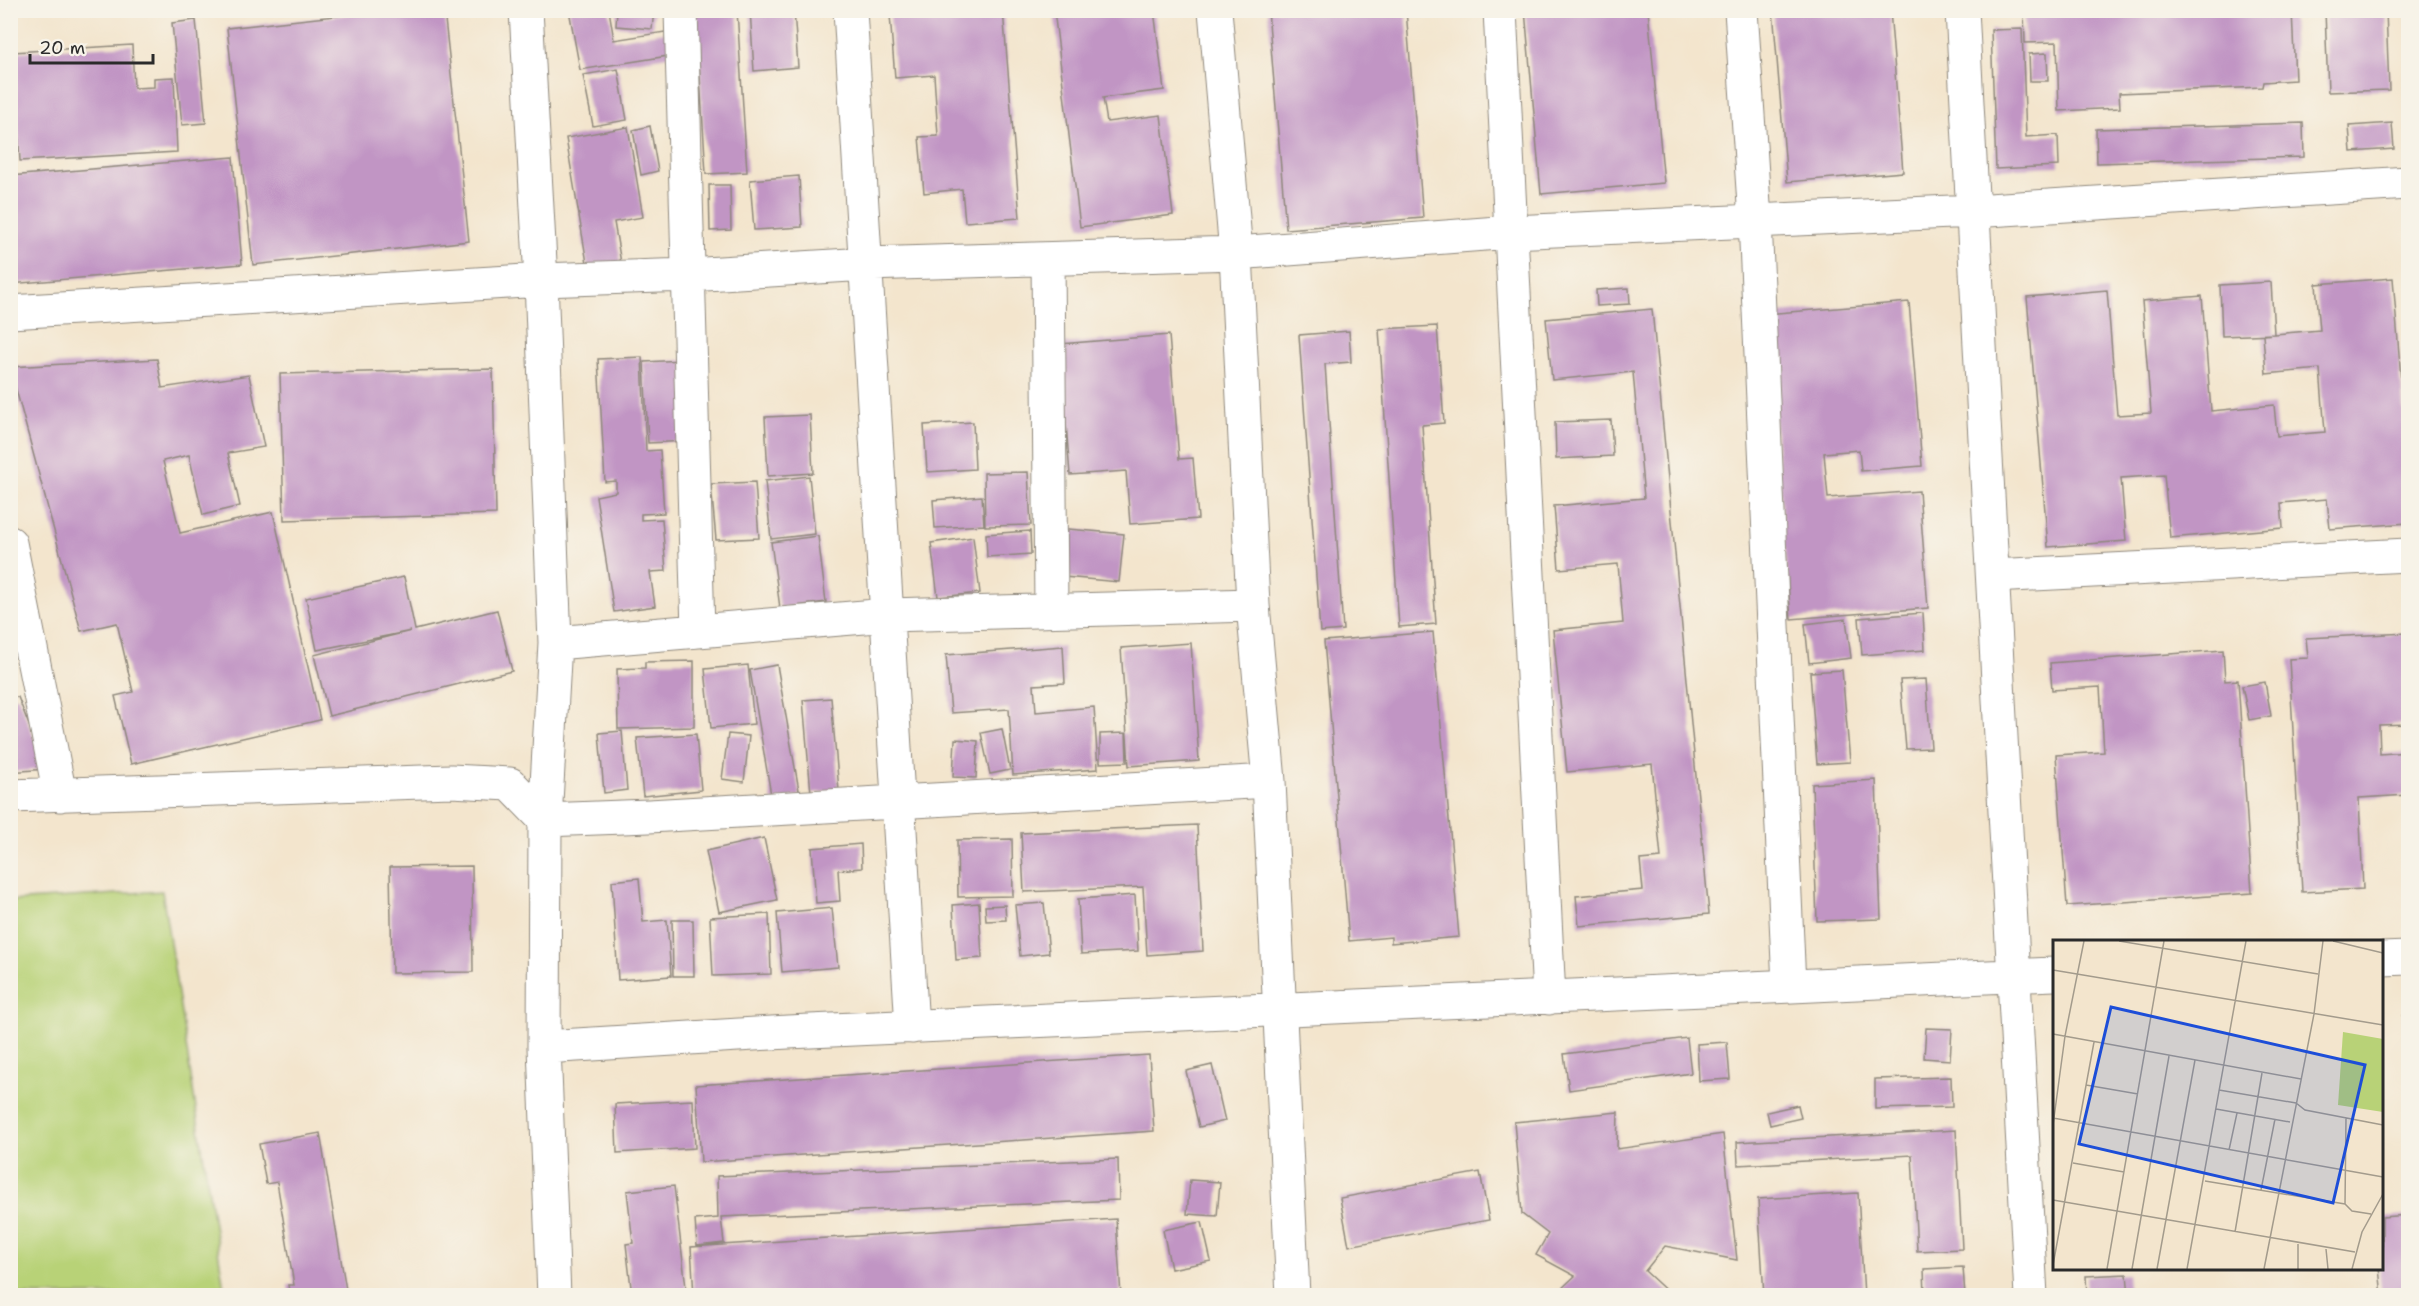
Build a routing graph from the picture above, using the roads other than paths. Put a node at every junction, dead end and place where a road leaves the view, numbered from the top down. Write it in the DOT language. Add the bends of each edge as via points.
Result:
graph roads {
  1 [pos="526,10"];
  2 [pos="681,10"];
  3 [pos="849,10"];
  4 [pos="1215,10"];
  5 [pos="1500,10"];
  6 [pos="1741,10"];
  7 [pos="1962,10"];
  8 [pos="2409,183"];
  9 [pos="1973,211"];
  10 [pos="1755,220"];
  11 [pos="1511,232"];
  12 [pos="1236,253"];
  13 [pos="1048,259"];
  14 [pos="866,264"];
  15 [pos="690,275"];
  16 [pos="541,280"];
  17 [pos="10,312"];
  18 [pos="10,543"];
  19 [pos="2409,555"];
  20 [pos="1993,576"];
  21 [pos="1253,605"];
  22 [pos="1051,609"];
  23 [pos="888,615"];
  24 [pos="698,631"];
  25 [pos="555,643"];
  26 [pos="1269,781"];
  27 [pos="60,795"];
  28 [pos="10,796"];
  29 [pos="899,800"];
  30 [pos="545,820"];
  31 [pos="2409,958"];
  32 [pos="2383,959"];
  33 [pos="2053,974"];
  34 [pos="2014,976"];
  35 [pos="1789,986"];
  36 [pos="1549,998"];
  37 [pos="1280,1010"];
  38 [pos="912,1027"];
  39 [pos="544,1047"];
  40 [pos="554,1296"];
  41 [pos="1293,1296"];
  42 [pos="2031,1296"];
  1 -- 16 [label="street"];
  2 -- 15 [label="street"];
  3 -- 14 [label="street"];
  4 -- 12 [label="street"];
  5 -- 11 [label="street"];
  6 -- 10 [label="street"];
  7 -- 9 [label="street"];
  8 -- 9 [label="street"];
  9 -- 10 [label="street"];
  9 -- 20 [label="street"];
  10 -- 11 [label="street"];
  10 -- 35 [label="street"];
  11 -- 12 [label="street"];
  11 -- 36 [label="street"];
  12 -- 13 [label="street"];
  12 -- 21 [label="street"];
  13 -- 14 [label="street"];
  13 -- 22 [label="street"];
  14 -- 15 [label="street"];
  14 -- 23 [label="street"];
  15 -- 16 [label="street"];
  15 -- 24 [label="street"];
  16 -- 17 [label="street"];
  16 -- 25 [label="street"];
  18 -- 27 [label="street"];
  19 -- 20 [label="street"];
  20 -- 34 [label="street"];
  21 -- 22 [label="street"];
  21 -- 26 [label="street"];
  22 -- 23 [label="street"];
  23 -- 24 [label="street"];
  23 -- 29 [label="street"];
  24 -- 25 [label="street"];
  25 -- 30 [label="street"];
  26 -- 29 [label="street"];
  26 -- 37 [label="street"];
  27 -- 28 [label="street"];
  27 -- 30 [label="street" via="451,781 510,784"];
  29 -- 30 [label="street"];
  29 -- 38 [label="street"];
  30 -- 39 [label="street"];
  31 -- 32 [label="street"];
  33 -- 34 [label="street"];
  34 -- 35 [label="street"];
  34 -- 42 [label="street"];
  35 -- 36 [label="street"];
  36 -- 37 [label="street"];
  37 -- 38 [label="street"];
  37 -- 41 [label="street"];
  38 -- 39 [label="street"];
  39 -- 40 [label="street"];
}
